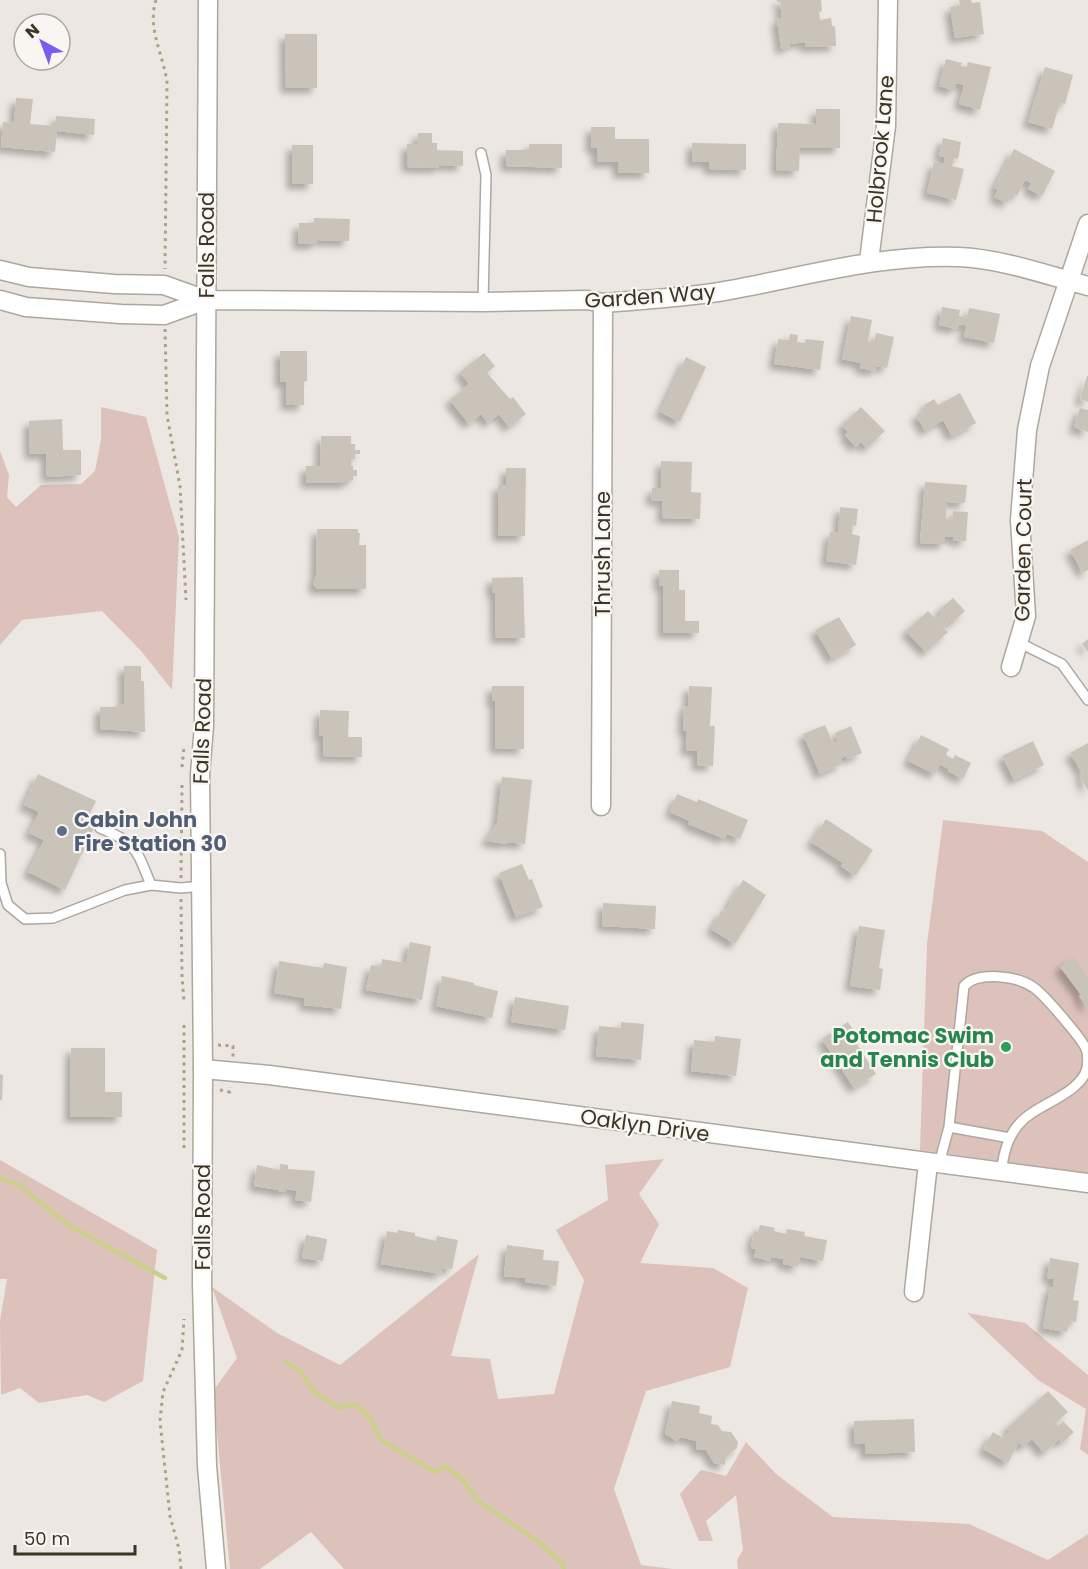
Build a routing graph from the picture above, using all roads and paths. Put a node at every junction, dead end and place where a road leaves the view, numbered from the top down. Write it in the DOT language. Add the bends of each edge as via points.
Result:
graph roads {
  1 [pos="156,0"];
  2 [pos="208,0"];
  3 [pos="888,0"];
  4 [pos="481,153"];
  5 [pos="1088,224"];
  6 [pos="869,261"];
  7 [pos="0,270"];
  8 [pos="1068,281"];
  9 [pos="164,285"];
  10 [pos="1088,286"];
  11 [pos="0,300"];
  12 [pos="206,300"];
  13 [pos="483,302"];
  14 [pos="603,303"];
  15 [pos="164,315"];
  16 [pos="187,606"];
  17 [pos="1018,642"];
  18 [pos="1011,667"];
  19 [pos="1088,700"];
  20 [pos="184,744"];
  21 [pos="182,774"];
  22 [pos="182,785"];
  23 [pos="601,806"];
  24 [pos="100,828"];
  25 [pos="0,854"];
  26 [pos="151,885"];
  27 [pos="201,886"];
  28 [pos="181,888"];
  29 [pos="184,1006"];
  30 [pos="184,1016"];
  31 [pos="203,1069"];
  32 [pos="949,1127"];
  33 [pos="1010,1138"];
  34 [pos="184,1155"];
  35 [pos="934,1164"];
  36 [pos="1001,1172"];
  37 [pos="1088,1183"];
  38 [pos="914,1292"];
  39 [pos="184,1313"];
  40 [pos="181,1569"];
  41 [pos="216,1569"];
  1 -- 9 [label="path" via="154,32 167,82"];
  2 -- 12 [label="street, Falls Road"];
  3 -- 6 [label="street, Holbrook Lane" via="886,126"];
  4 -- 13 [label="lane" via="486,175"];
  5 -- 8 [label="street, Garden Court"];
  6 -- 8 [label="street, Garden Way" via="963,257"];
  6 -- 14 [label="street, Garden Way" via="728,291"];
  7 -- 9 [label="street" via="39,278"];
  8 -- 10 [label="street, Garden Way"];
  8 -- 17 [label="street, Garden Court" via="1040,366 1027,430 1020,520 1026,616"];
  9 -- 12 [label="street"];
  11 -- 15 [label="street" via="26,307"];
  12 -- 13 [label="street, Garden Way"];
  12 -- 15 [label="street"];
  12 -- 27 [label="street, Falls Road"];
  13 -- 14 [label="street, Garden Way"];
  14 -- 23 [label="street, Thrush Lane"];
  15 -- 16 [label="path" via="167,415 180,486"];
  17 -- 18 [label="street, Garden Court"];
  17 -- 19 [label="lane" via="1062,664"];
  20 -- 21 [label="path"];
  22 -- 28 [label="path"];
  24 -- 26 [label="lane" via="123,837 137,850"];
  25 -- 26 [label="lane" via="1,884 9,904 25,919 53,918 124,890"];
  26 -- 28 [label="lane"];
  27 -- 28 [label="lane"];
  27 -- 31 [label="street, Falls Road"];
  28 -- 29 [label="path"];
  30 -- 34 [label="path"];
  31 -- 35 [label="street, Oaklyn Drive"];
  31 -- 41 [label="street, Falls Road" via="202,1282 207,1466"];
  32 -- 33 [label="lane"];
  32 -- 33 [label="lane" via="964,986 973,978 1013,977 1034,987 1067,1025 1086,1049 1088,1067 1079,1082 1024,1118"];
  32 -- 35 [label="lane"];
  33 -- 36 [label="lane"];
  35 -- 36 [label="street, Oaklyn Drive"];
  35 -- 38 [label="street"];
  36 -- 37 [label="street, Oaklyn Drive"];
  39 -- 40 [label="path" via="182,1350 163,1392 160,1421 170,1516"];
}
